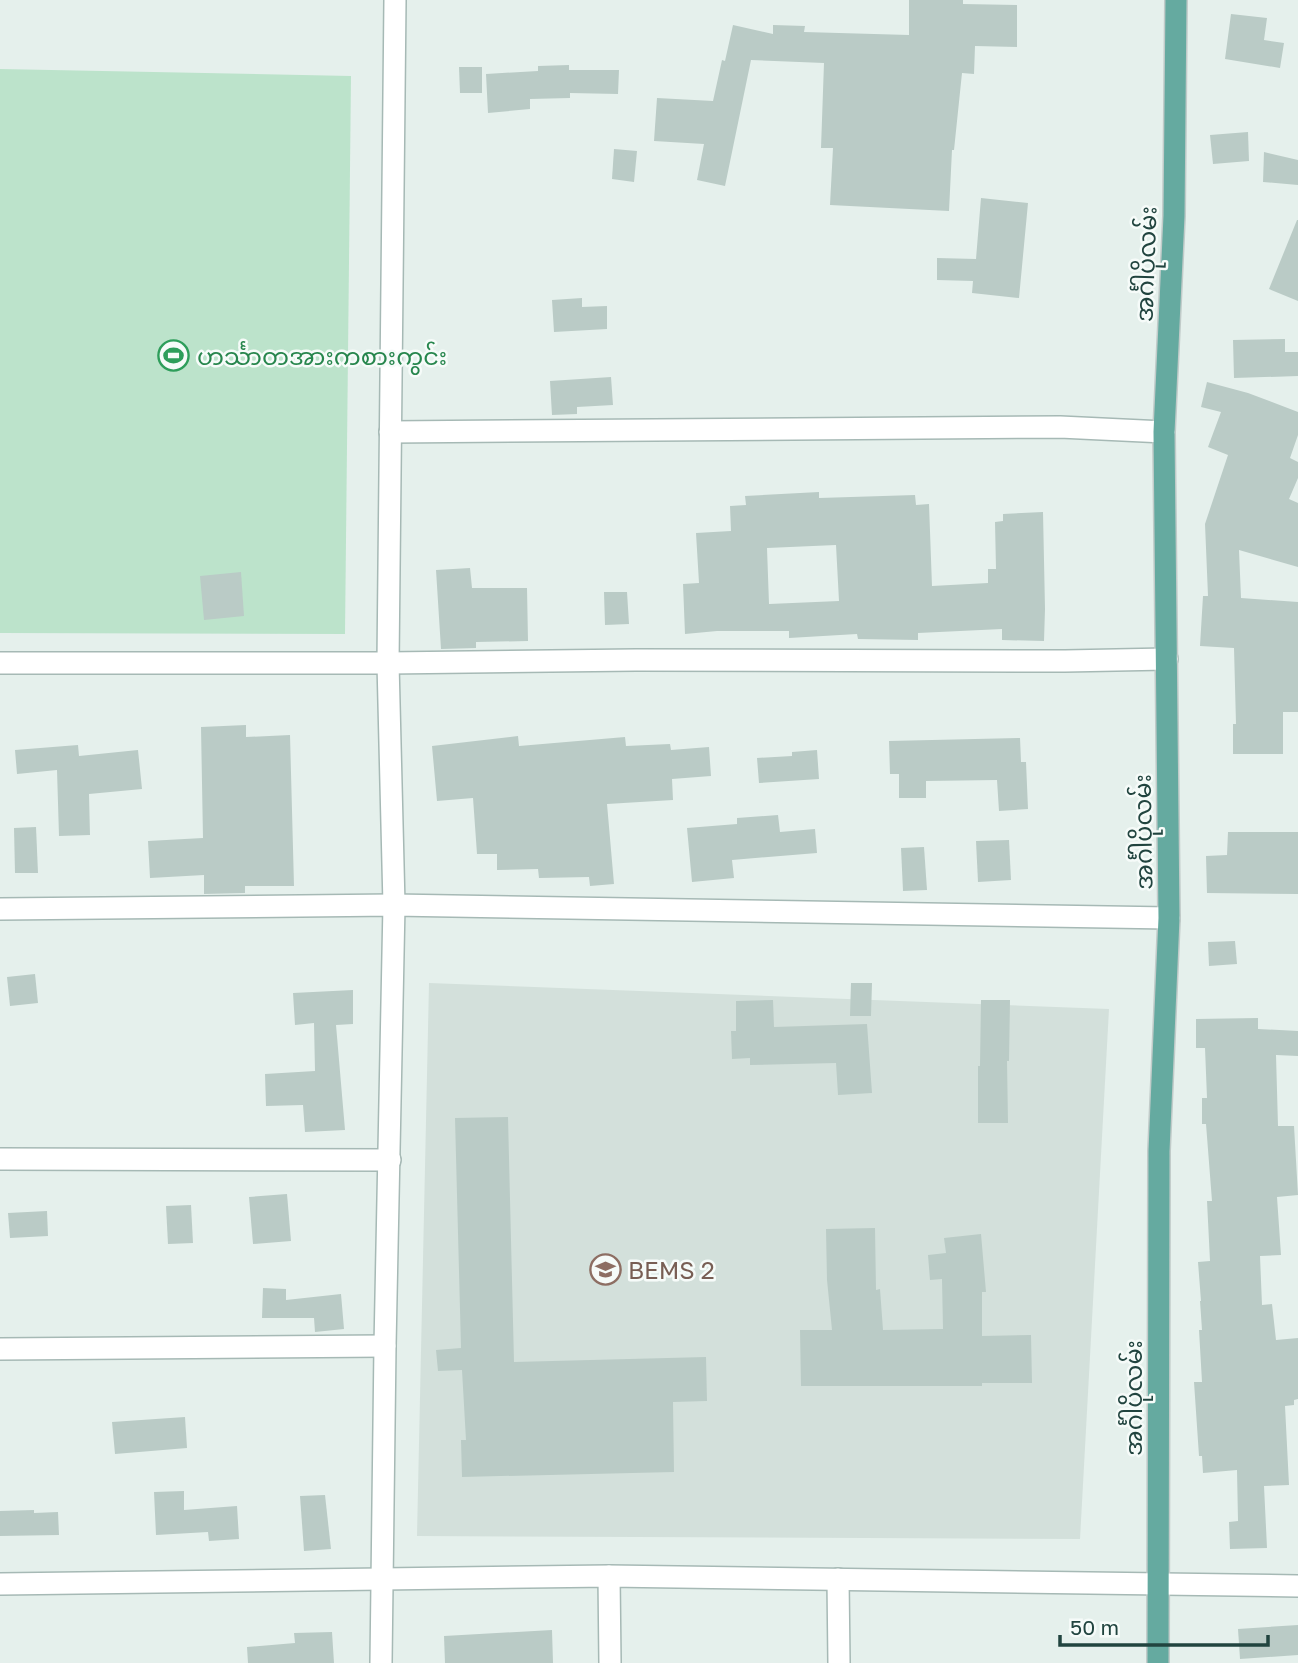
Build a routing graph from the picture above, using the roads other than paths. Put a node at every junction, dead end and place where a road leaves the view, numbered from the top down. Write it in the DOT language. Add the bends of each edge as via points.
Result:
graph roads {
  1 [pos="395,0"];
  2 [pos="1177,0"];
  3 [pos="390,432"];
  4 [pos="1164,432"];
  5 [pos="1167,659"];
  6 [pos="0,663"];
  7 [pos="388,663"];
  8 [pos="394,905"];
  9 [pos="0,909"];
  10 [pos="1169,918"];
  11 [pos="0,1159"];
  12 [pos="390,1160"];
  13 [pos="385,1346"];
  14 [pos="0,1349"];
  15 [pos="609,1576"];
  16 [pos="838,1579"];
  17 [pos="383,1580"];
  18 [pos="1159,1583"];
  19 [pos="0,1584"];
  20 [pos="1298,1586"];
  21 [pos="382,1663"];
  22 [pos="610,1663"];
  23 [pos="839,1663"];
  24 [pos="1158,1663"];
  1 -- 3 [label="street"];
  2 -- 4 [label="main road, အင်္ဂါပိုလမ်း"];
  3 -- 4 [label="street" via="1060,428"];
  3 -- 7 [label="street"];
  4 -- 5 [label="main road, အင်္ဂါပိုလမ်း"];
  5 -- 7 [label="street"];
  5 -- 10 [label="main road, အင်္ဂါပိုလမ်း"];
  6 -- 7 [label="street"];
  7 -- 8 [label="street"];
  8 -- 9 [label="street"];
  8 -- 10 [label="street"];
  8 -- 12 [label="street"];
  10 -- 18 [label="main road, အင်္ဂါပိုလမ်း" via="1159,1151"];
  11 -- 12 [label="street"];
  12 -- 13 [label="street"];
  13 -- 14 [label="street"];
  13 -- 17 [label="street"];
  15 -- 16 [label="street"];
  15 -- 17 [label="street"];
  15 -- 22 [label="street"];
  16 -- 18 [label="street"];
  16 -- 23 [label="street"];
  17 -- 19 [label="street"];
  17 -- 21 [label="street"];
  18 -- 20 [label="street"];
  18 -- 24 [label="main road, အင်္ဂါပိုလမ်း"];
}
